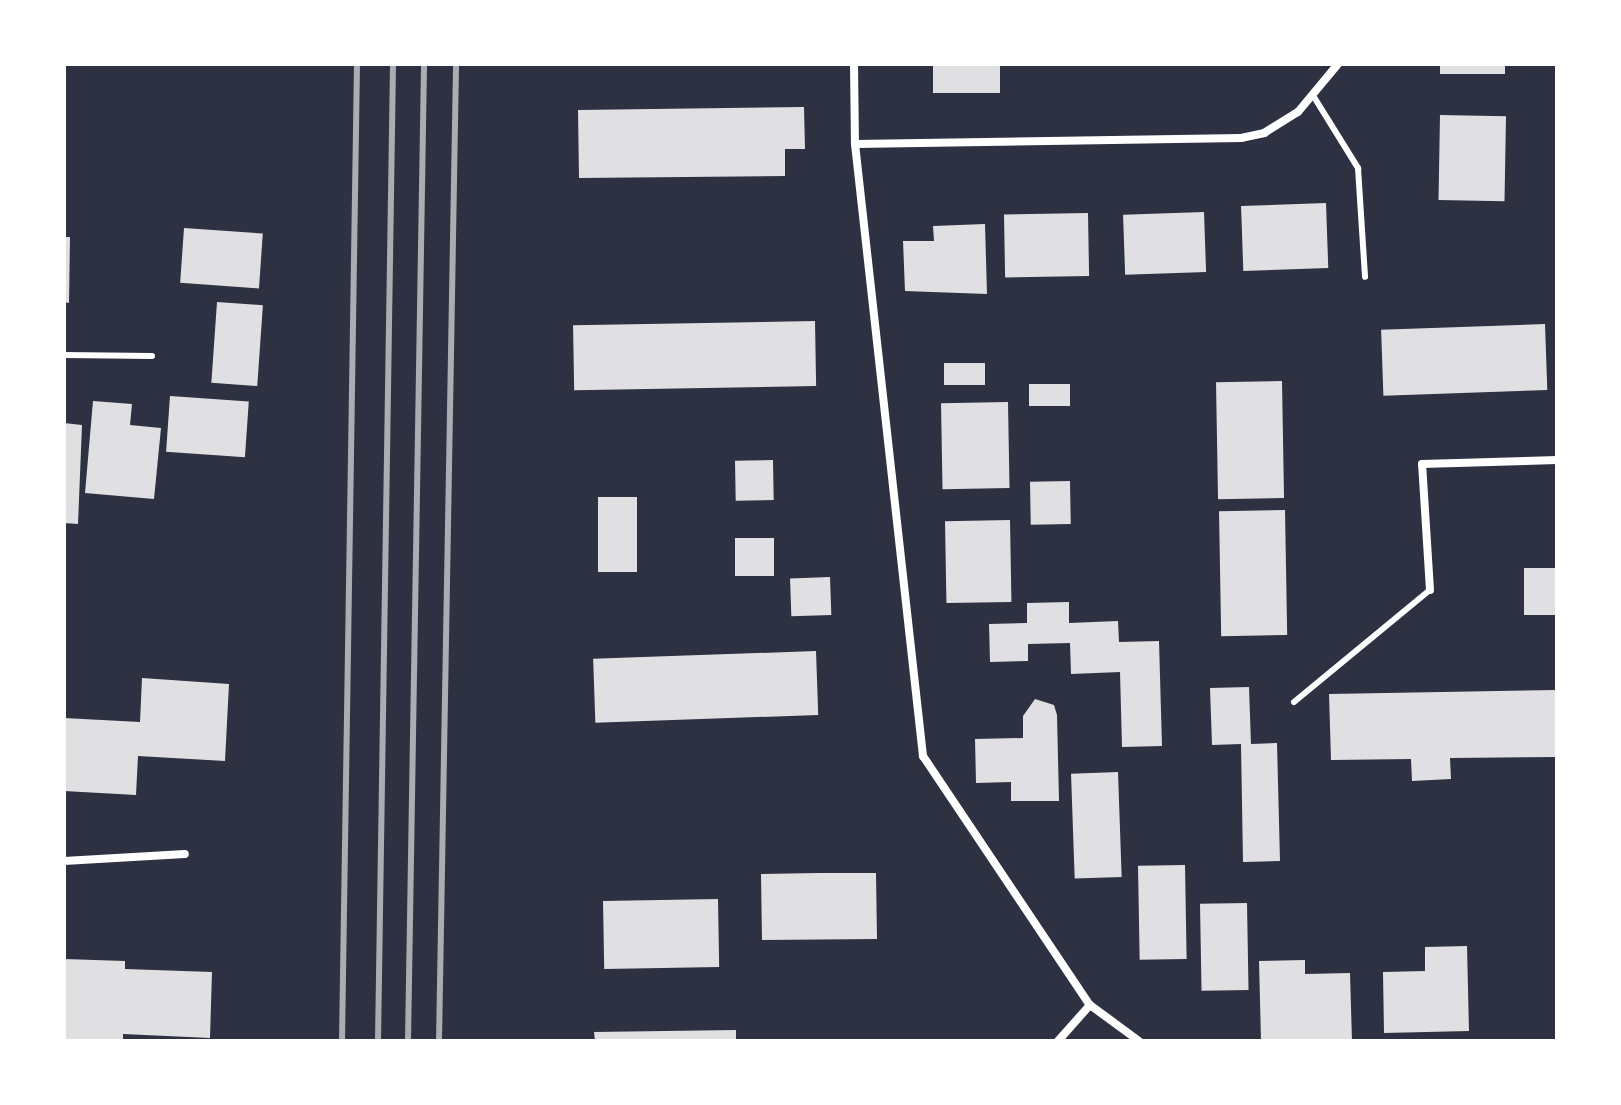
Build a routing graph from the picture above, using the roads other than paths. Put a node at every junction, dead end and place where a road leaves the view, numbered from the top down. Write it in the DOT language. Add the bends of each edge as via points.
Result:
graph roads {
  1 [pos="854,64"];
  2 [pos="1338,64"];
  3 [pos="1314,97"];
  4 [pos="855,144"];
  5 [pos="1365,277"];
  6 [pos="64,355"];
  7 [pos="152,356"];
  8 [pos="1557,460"];
  9 [pos="1430,590"];
  10 [pos="1294,702"];
  11 [pos="185,854"];
  12 [pos="64,861"];
  13 [pos="1090,1005"];
  14 [pos="1058,1041"];
  15 [pos="1139,1041"];
  1 -- 4 [label="street"];
  2 -- 3 [label="street"];
  3 -- 4 [label="street" via="1286,122 1241,138"];
  3 -- 5 [label="lane" via="1358,168"];
  4 -- 13 [label="street" via="923,756"];
  6 -- 7 [label="lane"];
  8 -- 9 [label="street" via="1422,464"];
  9 -- 10 [label="lane"];
  11 -- 12 [label="street"];
  13 -- 14 [label="street"];
  13 -- 15 [label="street"];
}
